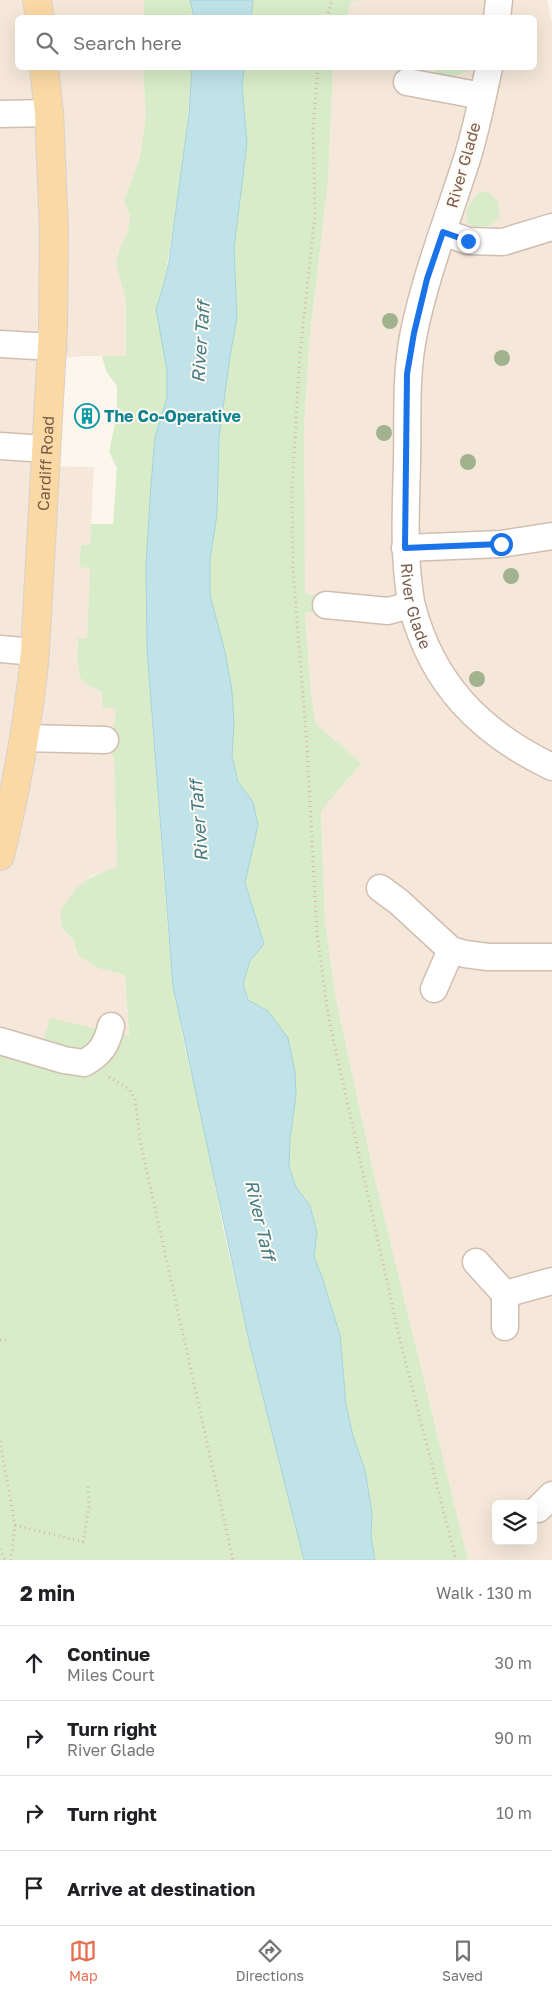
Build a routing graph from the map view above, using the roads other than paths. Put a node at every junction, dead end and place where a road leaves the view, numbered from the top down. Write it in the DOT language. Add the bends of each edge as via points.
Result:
graph roads {
  1 [pos="37,0"];
  2 [pos="500,0"];
  3 [pos="40,15"];
  4 [pos="498,15"];
  5 [pos="44,70"];
  6 [pos="488,70"];
  7 [pos="407,82"];
  8 [pos="482,96"];
  9 [pos="48,113"];
  10 [pos="0,114"];
  11 [pos="552,227"];
  12 [pos="443,232"];
  13 [pos="0,344"];
  14 [pos="53,347"];
  15 [pos="0,446"];
  16 [pos="46,449"];
  17 [pos="552,536"];
  18 [pos="405,548"];
  19 [pos="326,605"];
  20 [pos="411,605"];
  21 [pos="0,648"];
  22 [pos="35,652"];
  23 [pos="25,738"];
  24 [pos="105,740"];
  25 [pos="552,767"];
  26 [pos="0,855"];
  27 [pos="380,888"];
  28 [pos="451,950"];
  29 [pos="552,957"];
  30 [pos="434,990"];
  31 [pos="111,1026"];
  32 [pos="0,1041"];
  33 [pos="476,1262"];
  34 [pos="552,1282"];
  35 [pos="505,1294"];
  36 [pos="506,1327"];
  1 -- 3 [label="main road"];
  2 -- 4 [label="street"];
  5 -- 9 [label="main road, Cardiff Road"];
  6 -- 8 [label="street, River Glade"];
  7 -- 8 [label="street"];
  8 -- 12 [label="street, River Glade" via="467,159"];
  9 -- 10 [label="street"];
  9 -- 14 [label="main road, Cardiff Road" via="54,230"];
  11 -- 12 [label="street" via="503,242 468,241"];
  12 -- 18 [label="street, River Glade" via="424,288 407,374"];
  13 -- 14 [label="street"];
  14 -- 16 [label="main road, Cardiff Road"];
  15 -- 16 [label="street"];
  16 -- 22 [label="main road, Cardiff Road"];
  17 -- 18 [label="street" via="501,544"];
  18 -- 20 [label="street, River Glade"];
  19 -- 20 [label="street" via="388,611"];
  20 -- 25 [label="street, River Glade" via="424,642 462,703 483,725 508,743"];
  21 -- 22 [label="street"];
  22 -- 23 [label="main road, Cardiff Road"];
  23 -- 24 [label="street"];
  23 -- 26 [label="main road, Cardiff Road"];
  27 -- 28 [label="street"];
  28 -- 29 [label="street" via="488,957"];
  28 -- 30 [label="street"];
  31 -- 32 [label="street" via="109,1039 102,1051 84,1063"];
  33 -- 35 [label="street"];
  34 -- 35 [label="street"];
  35 -- 36 [label="street"];
}
